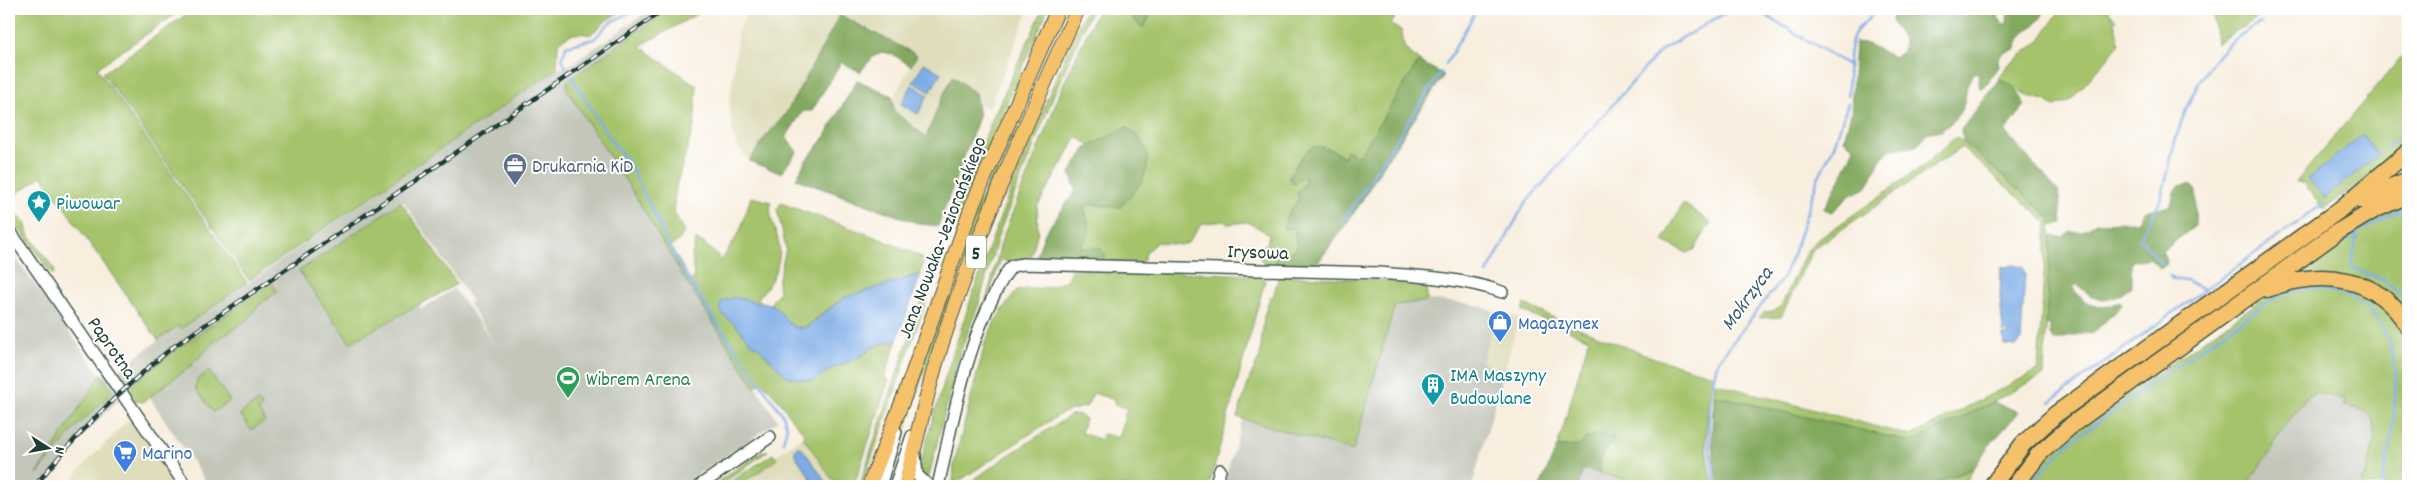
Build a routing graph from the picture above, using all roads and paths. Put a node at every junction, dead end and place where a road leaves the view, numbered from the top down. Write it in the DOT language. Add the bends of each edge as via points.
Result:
graph roads {
  1 [pos="1058,9"];
  2 [pos="1078,9"];
  3 [pos="2408,152"];
  4 [pos="2408,180"];
  5 [pos="2408,195"];
  6 [pos="2338,211"];
  7 [pos="9,230"];
  8 [pos="1502,292"];
  9 [pos="2254,295"];
  10 [pos="2408,326"];
  11 [pos="906,392"];
  12 [pos="923,415"];
  13 [pos="770,437"];
  14 [pos="914,451"];
  15 [pos="1220,470"];
  16 [pos="186,486"];
  17 [pos="699,486"];
  18 [pos="869,486"];
  19 [pos="880,486"];
  20 [pos="895,486"];
  21 [pos="905,486"];
  22 [pos="931,486"];
  23 [pos="1215,486"];
  24 [pos="1992,486"];
  25 [pos="2015,486"];
  1 -- 11 [label="main road, Jana Nowaka-Jeziorańskiego / 5" via="972,206"];
  2 -- 12 [label="main road, Jana Nowaka-Jeziorańskiego / 5" via="962,288 942,343"];
  3 -- 6 [label="highway"];
  4 -- 6 [label="highway"];
  5 -- 9 [label="highway" via="2342,229"];
  6 -- 24 [label="highway" via="2056,414 2023,444"];
  7 -- 16 [label="street, Paprotna"];
  8 -- 22 [label="street, Irysowa" via="1479,284 1436,277 1378,273 1012,266 991,301 973,344"];
  9 -- 10 [label="highway" via="2305,278 2340,279 2379,295"];
  9 -- 25 [label="highway" via="2073,424 2039,454"];
  11 -- 18 [label="main road, 5"];
  11 -- 19 [label="street, Jana Nowaka-Jeziorańskiego"];
  12 -- 14 [label="main road, 5"];
  12 -- 20 [label="street, Jana Nowaka-Jeziorańskiego"];
  13 -- 17 [label="street"];
  14 -- 21 [label="main road, 5"];
  14 -- 22 [label="street" via="917,475"];
  15 -- 23 [label="street"];
}
